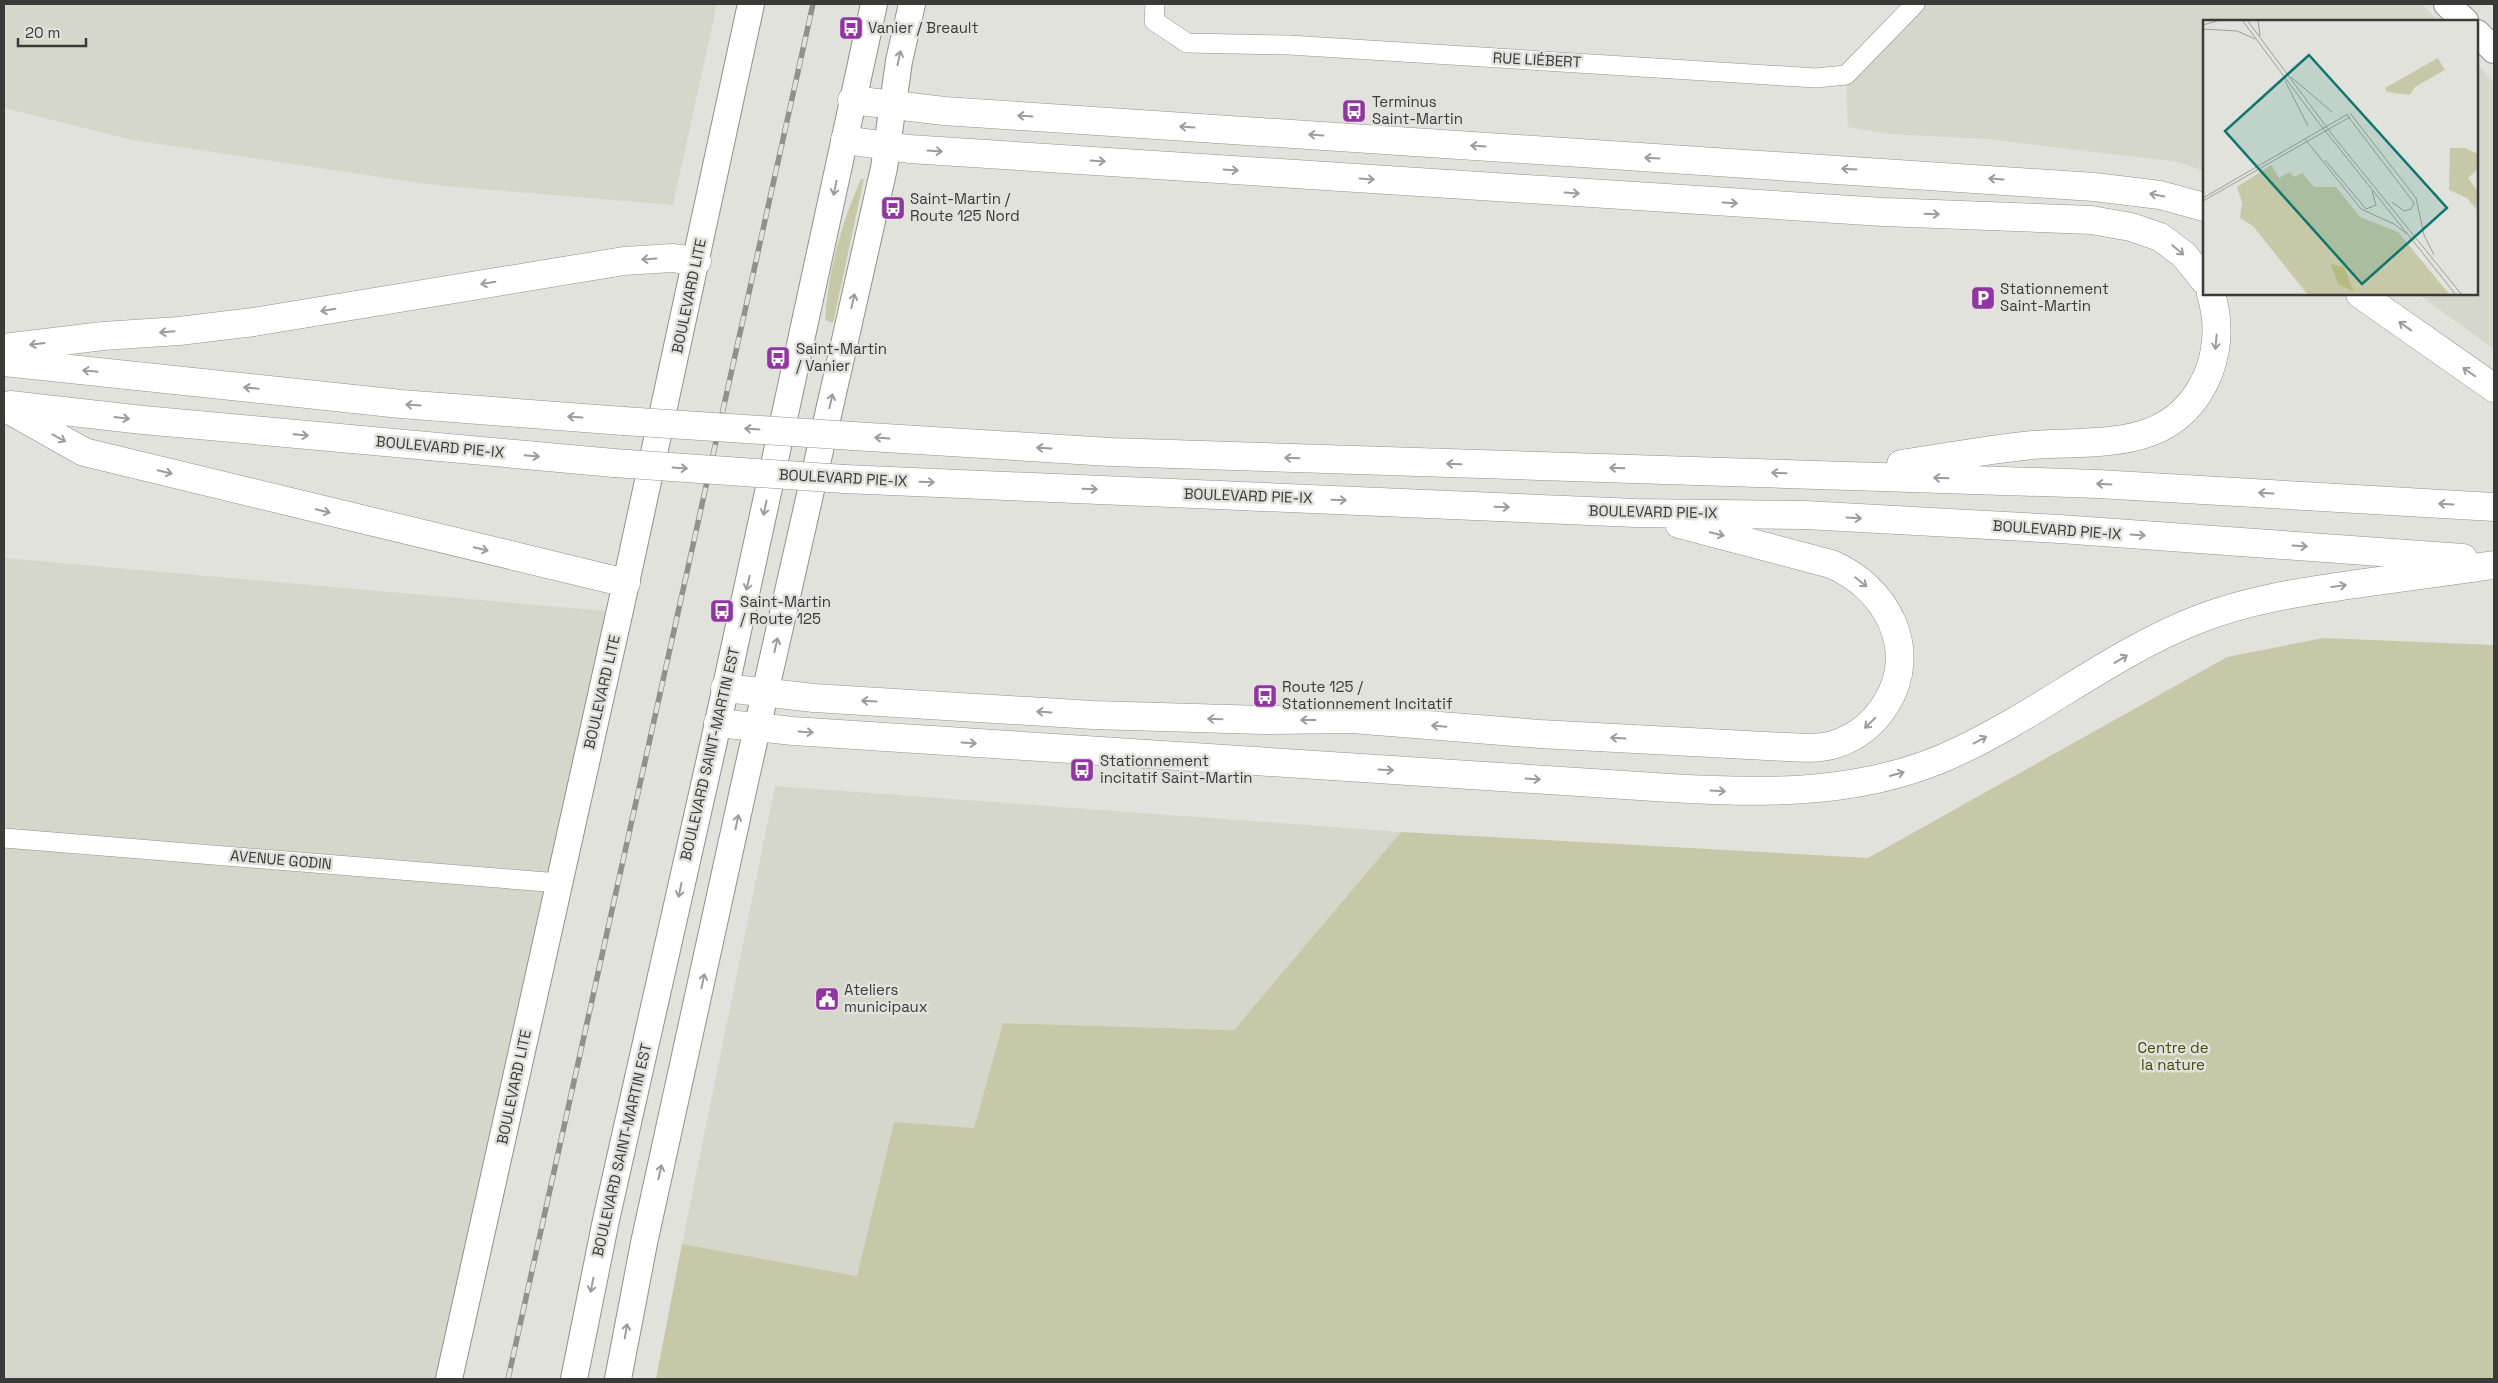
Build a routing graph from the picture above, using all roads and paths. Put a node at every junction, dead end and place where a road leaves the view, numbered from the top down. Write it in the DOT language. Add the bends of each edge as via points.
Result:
graph roads {
  1 [pos="752,4"];
  2 [pos="874,4"];
  3 [pos="912,4"];
  4 [pos="1155,4"];
  5 [pos="1915,4"];
  6 [pos="2447,4"];
  7 [pos="2464,20"];
  8 [pos="2478,34"];
  9 [pos="2494,50"];
  10 [pos="852,100"];
  11 [pos="892,106"];
  12 [pos="845,140"];
  13 [pos="887,147"];
  14 [pos="2203,207"];
  15 [pos="697,261"];
  16 [pos="2203,279"];
  17 [pos="2211,295"];
  18 [pos="2361,295"];
  19 [pos="4,348"];
  20 [pos="4,362"];
  21 [pos="2494,388"];
  22 [pos="4,406"];
  23 [pos="1828,474"];
  24 [pos="2494,507"];
  25 [pos="1636,513"];
  26 [pos="2494,560"];
  27 [pos="2494,565"];
  28 [pos="626,583"];
  29 [pos="725,688"];
  30 [pos="766,692"];
  31 [pos="718,723"];
  32 [pos="758,728"];
  33 [pos="4,838"];
  34 [pos="559,883"];
  35 [pos="449,1379"];
  36 [pos="574,1379"];
  37 [pos="618,1379"];
  1 -- 15 [label="main road, BOULEVARD LITE"];
  2 -- 10 [label="main road, BOULEVARD SAINT-MARTIN EST"];
  11 -- 3 [label="main road, one-way"];
  4 -- 5 [label="street, RUE LIÉBERT" via="1154,21 1187,44 1289,45 1816,78 1846,75"];
  6 -- 7 [label="main road"];
  8 -- 9 [label="main road"];
  10 -- 11 [label="highway"];
  10 -- 12 [label="main road, BOULEVARD SAINT-MARTIN EST"];
  11 -- 13 [label="main road"];
  14 -- 11 [label="highway, one-way" via="2160,195 2094,187"];
  12 -- 13 [label="highway"];
  12 -- 29 [label="main road, BOULEVARD SAINT-MARTIN EST, one-way"];
  13 -- 16 [label="highway, one-way" via="1691,201 2091,220 2136,228 2160,237 2184,255"];
  30 -- 13 [label="main road, one-way"];
  15 -- 19 [label="highway, one-way" via="672,258 624,261 254,322"];
  15 -- 28 [label="main road, BOULEVARD LITE"];
  17 -- 23 [label="highway, one-way" via="2217,332 2207,375 2183,412 2157,431 2118,441 2032,445"];
  21 -- 18 [label="highway, one-way"];
  23 -- 20 [label="highway, one-way, bridge" via="1110,452 391,403"];
  22 -- 25 [label="highway, BOULEVARD PIE-IX, one-way, bridge" via="614,463 844,479"];
  22 -- 28 [label="highway, one-way" via="84,452"];
  24 -- 23 [label="highway, one-way" via="2098,484"];
  25 -- 26 [label="highway, BOULEVARD PIE-IX, one-way" via="1815,516 2079,530"];
  25 -- 30 [label="highway, one-way" via="1823,562 1865,585 1889,615 1900,653 1894,689 1878,716 1845,740 1805,748 1550,735 1352,719 1093,715 814,698"];
  32 -- 27 [label="highway, one-way" via="1670,788 1759,792 1809,790 1886,777 1960,751 2171,632 2235,606 2291,593"];
  28 -- 34 [label="main road, BOULEVARD LITE"];
  29 -- 30 [label="highway"];
  29 -- 31 [label="main road, BOULEVARD SAINT-MARTIN EST"];
  30 -- 32 [label="main road"];
  31 -- 32 [label="highway"];
  31 -- 36 [label="main road, BOULEVARD SAINT-MARTIN EST, one-way" via="606,1220"];
  37 -- 32 [label="main road, one-way" via="644,1243"];
  33 -- 34 [label="street, AVENUE GODIN"];
  34 -- 35 [label="main road, BOULEVARD LITE"];
}
